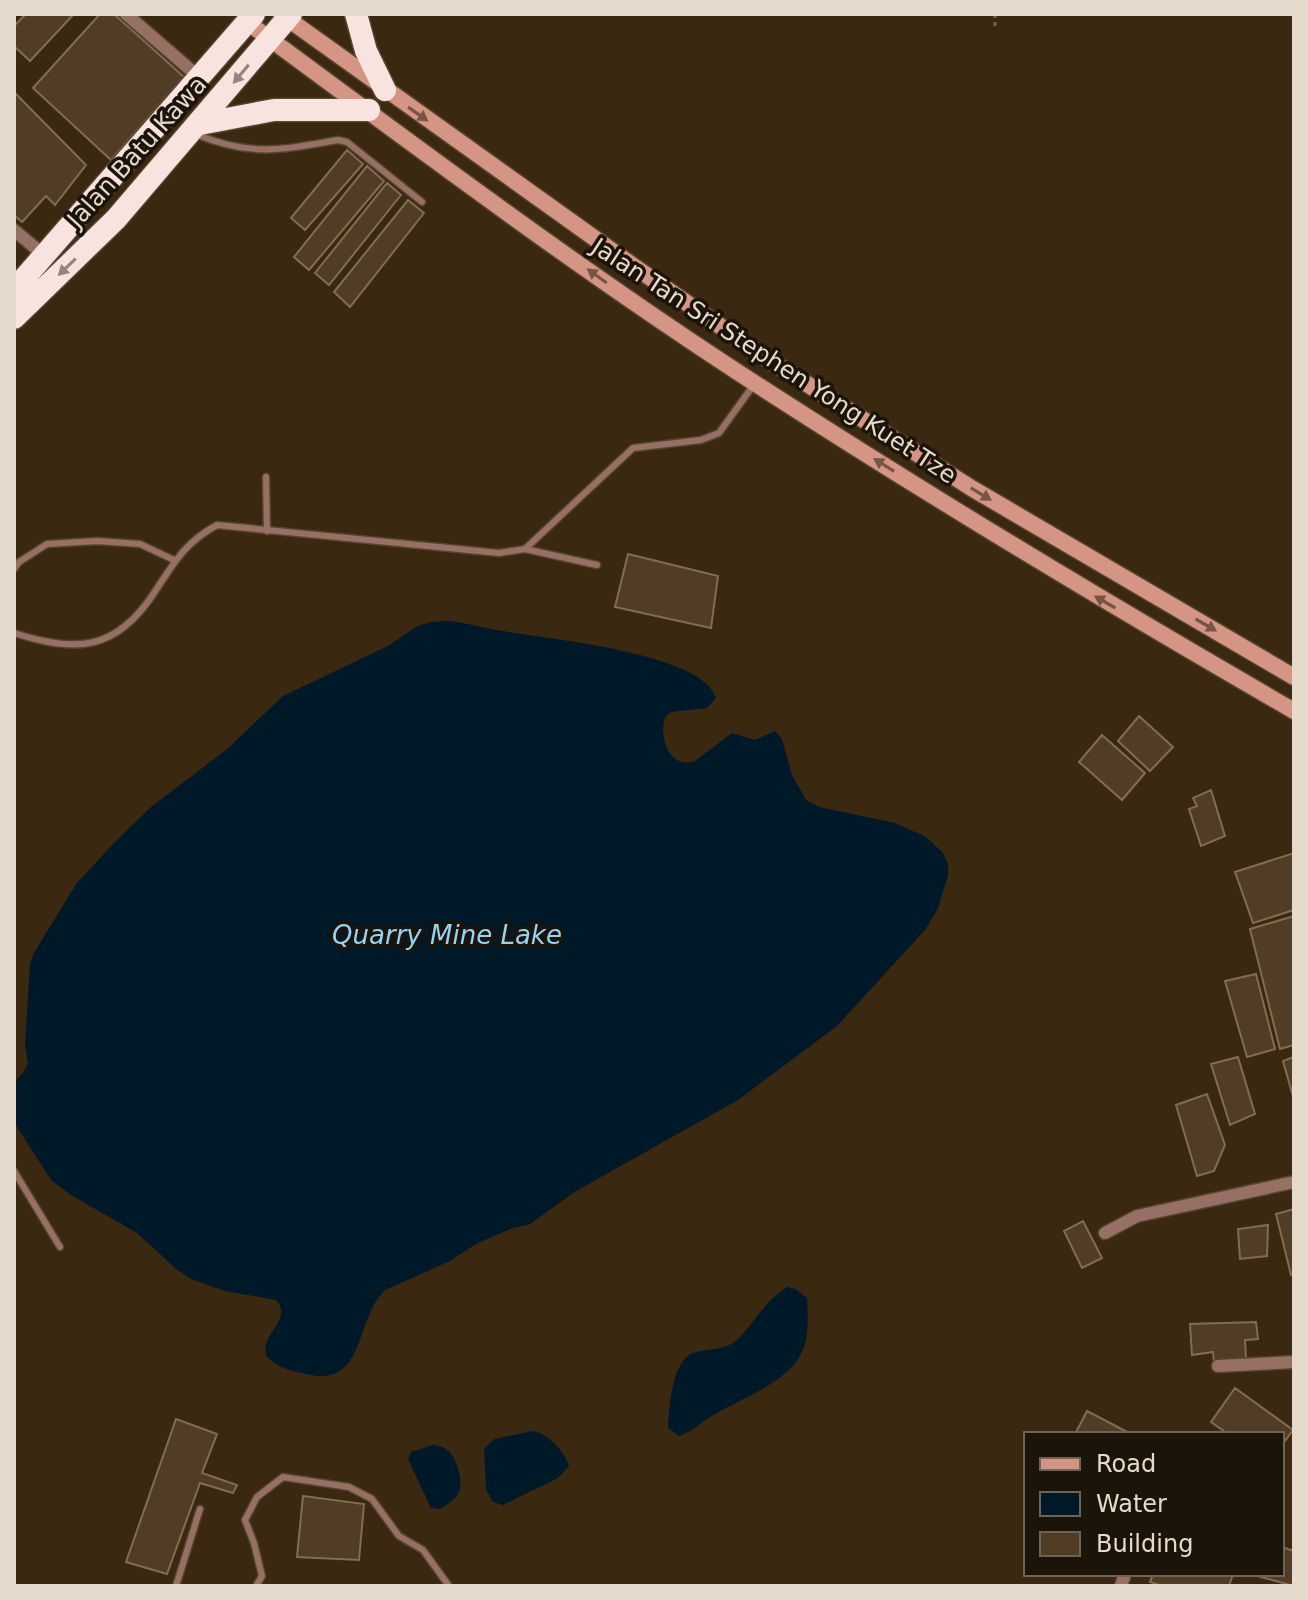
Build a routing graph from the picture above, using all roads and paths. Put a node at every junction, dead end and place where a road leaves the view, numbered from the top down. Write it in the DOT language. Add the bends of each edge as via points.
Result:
graph roads {
  1 [pos="126,14"];
  2 [pos="356,14"];
  3 [pos="995,14"];
  4 [pos="286,15"];
  5 [pos="251,18"];
  6 [pos="995,26"];
  7 [pos="270,39"];
  8 [pos="200,78"];
  9 [pos="385,90"];
  10 [pos="369,110"];
  11 [pos="196,128"];
  12 [pos="422,202"];
  13 [pos="14,230"];
  14 [pos="45,256"];
  15 [pos="14,290"];
  16 [pos="14,318"];
  17 [pos="755,383"];
  18 [pos="266,477"];
  19 [pos="267,531"];
  20 [pos="525,549"];
  21 [pos="174,560"];
  22 [pos="597,565"];
  23 [pos="14,569"];
  24 [pos="14,633"];
  25 [pos="1294,677"];
  26 [pos="1294,711"];
  27 [pos="14,1171"];
  28 [pos="1294,1182"];
  29 [pos="1105,1233"];
  30 [pos="60,1247"];
  31 [pos="1294,1362"];
  32 [pos="1218,1366"];
  33 [pos="200,1509"];
  34 [pos="176,1586"];
  35 [pos="256,1586"];
  36 [pos="449,1586"];
  1 -- 8 [label="street"];
  2 -- 9 [label="highway"];
  3 -- 6 [label="path"];
  4 -- 7 [label="highway, Jalan Batu Kawa"];
  4 -- 9 [label="main road, Jalan Tan Sri Stephen Yong Kuet Tze"];
  5 -- 7 [label="main road, Jalan Tan Sri Stephen Yong Kuet Tze"];
  5 -- 8 [label="highway, Jalan Batu Kawa"];
  7 -- 10 [label="main road, Jalan Tan Sri Stephen Yong Kuet Tze"];
  7 -- 11 [label="highway, Jalan Batu Kawa, one-way"];
  8 -- 14 [label="highway, Jalan Batu Kawa"];
  9 -- 25 [label="main road, Jalan Tan Sri Stephen Yong Kuet Tze, one-way" via="769,360 973,489"];
  10 -- 11 [label="highway" via="274,110"];
  17 -- 10 [label="main road, Jalan Tan Sri Stephen Yong Kuet Tze, one-way"];
  11 -- 12 [label="lane" via="233,148 275,151 347,142"];
  11 -- 16 [label="highway, Jalan Batu Kawa, one-way" via="116,219"];
  13 -- 14 [label="street"];
  14 -- 15 [label="highway, Jalan Batu Kawa"];
  17 -- 20 [label="lane" via="719,433 633,448"];
  26 -- 17 [label="main road, Jalan Tan Sri Stephen Yong Kuet Tze, one-way" via="1079,587"];
  18 -- 19 [label="lane"];
  19 -- 20 [label="lane" via="499,553"];
  19 -- 21 [label="lane" via="217,525"];
  20 -- 22 [label="lane"];
  21 -- 23 [label="lane" via="140,544 97,541 47,544"];
  21 -- 24 [label="lane" via="144,606 108,639 85,646"];
  27 -- 30 [label="lane"];
  28 -- 29 [label="street" via="1137,1216"];
  31 -- 32 [label="street"];
  33 -- 34 [label="lane"];
  35 -- 36 [label="lane" via="262,1576 245,1520 257,1497 283,1477 349,1487 372,1499 399,1536 423,1550"];
}
